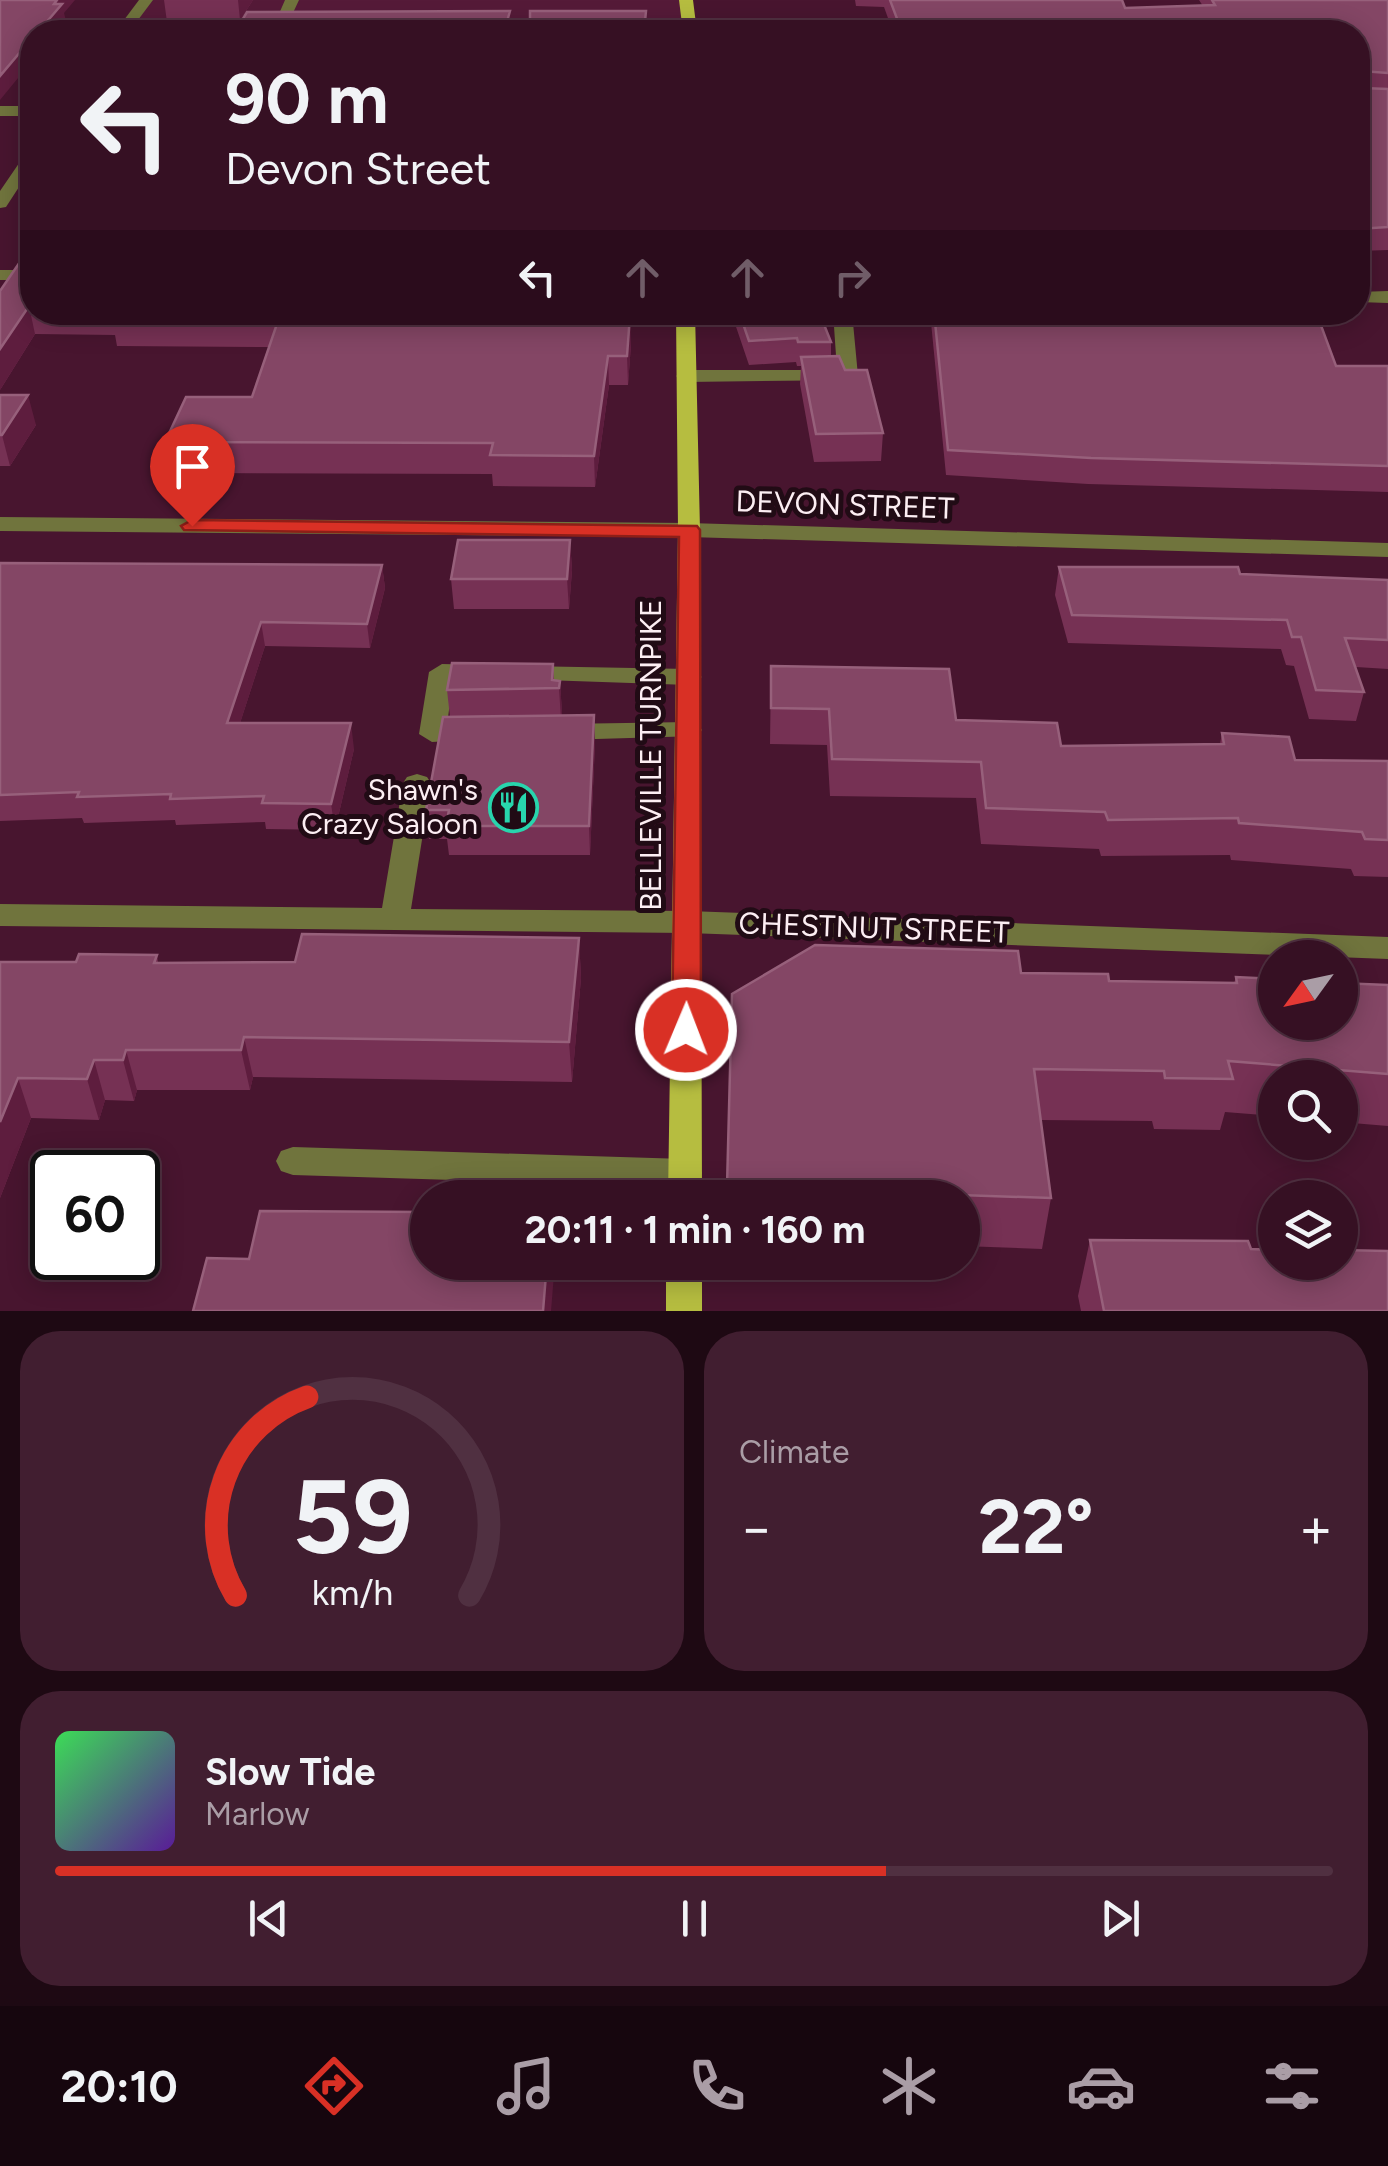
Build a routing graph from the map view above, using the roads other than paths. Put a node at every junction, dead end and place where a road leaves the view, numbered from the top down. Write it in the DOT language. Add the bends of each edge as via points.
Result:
graph roads {
  1 [pos="20,174"];
  2 [pos="0,203"];
  3 [pos="685,325"];
  4 [pos="843,325"];
  5 [pos="686,376"];
  6 [pos="0,524"];
  7 [pos="689,530"];
  8 [pos="1388,550"];
  9 [pos="689,677"];
  10 [pos="689,730"];
  11 [pos="530,732"];
  12 [pos="491,733"];
  13 [pos="417,783"];
  14 [pos="0,915"];
  15 [pos="395,919"];
  16 [pos="688,922"];
  17 [pos="1388,948"];
  18 [pos="294,1162"];
  19 [pos="600,1180"];
  20 [pos="685,1180"];
  21 [pos="684,1280"];
  22 [pos="684,1311"];
  1 -- 2 [label="street"];
  3 -- 5 [label="main road, BELLEVILLE TURNPIKE"];
  4 -- 5 [label="street" via="848,376"];
  5 -- 7 [label="main road, BELLEVILLE TURNPIKE"];
  6 -- 7 [label="street, DEVON STREET"];
  7 -- 8 [label="street, DEVON STREET"];
  7 -- 9 [label="main road, BELLEVILLE TURNPIKE"];
  9 -- 10 [label="main road, BELLEVILLE TURNPIKE"];
  9 -- 12 [label="street" via="442,672 432,734"];
  10 -- 11 [label="street"];
  10 -- 16 [label="main road, BELLEVILLE TURNPIKE"];
  13 -- 15 [label="street"];
  14 -- 15 [label="street, CHESTNUT STREET"];
  15 -- 16 [label="street, CHESTNUT STREET"];
  16 -- 17 [label="street, CHESTNUT STREET"];
  16 -- 20 [label="main road, BELLEVILLE TURNPIKE"];
  18 -- 19 [label="street"];
  21 -- 22 [label="main road"];
}
